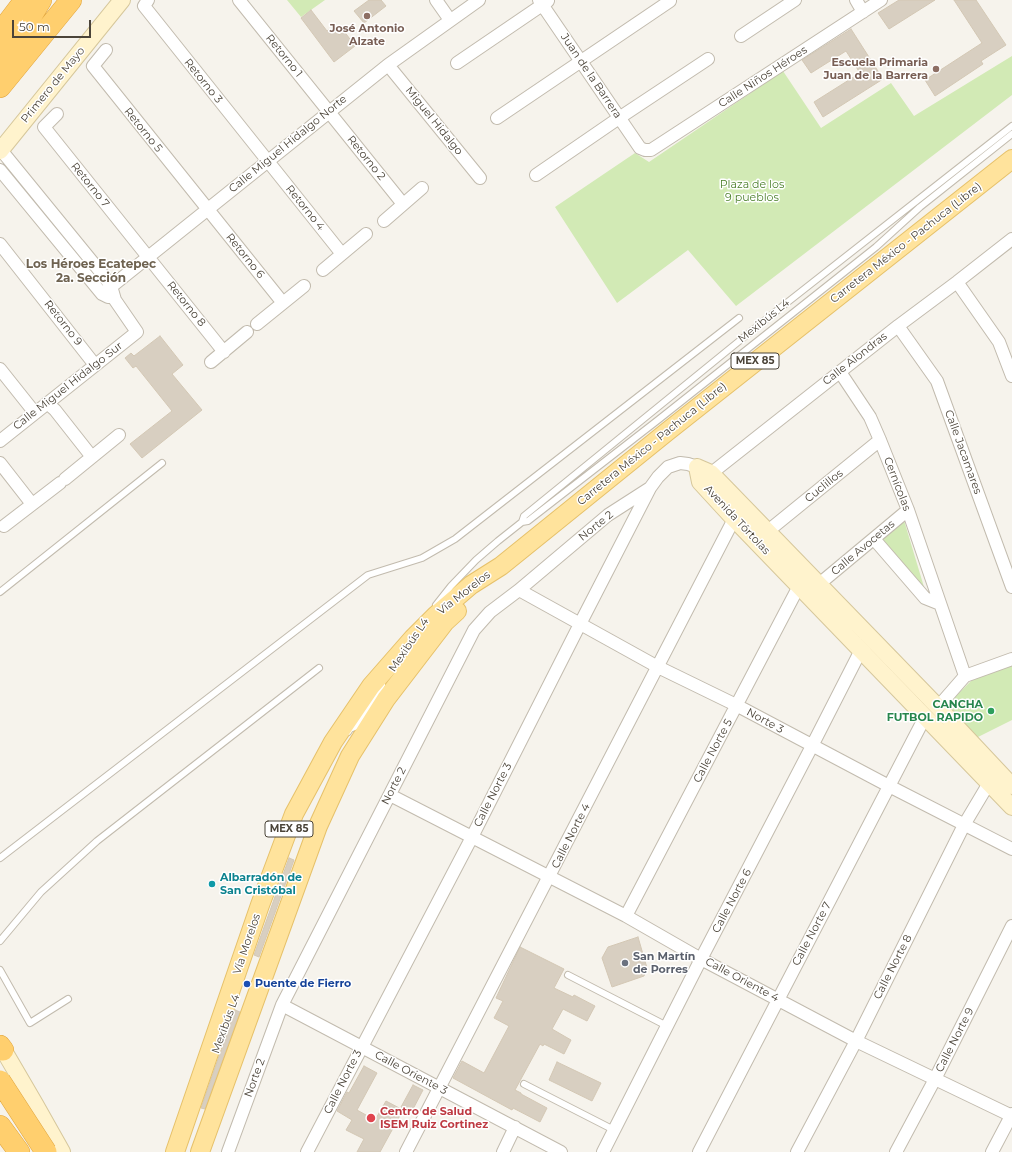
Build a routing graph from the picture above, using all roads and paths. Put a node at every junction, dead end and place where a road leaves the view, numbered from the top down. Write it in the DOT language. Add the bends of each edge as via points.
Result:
graph roads {
  1 [pos="25,0"];
  2 [pos="42,0"];
  3 [pos="71,0"];
  4 [pos="122,0"];
  5 [pos="148,0"];
  6 [pos="239,0"];
  7 [pos="436,0"];
  8 [pos="479,0"];
  9 [pos="795,0"];
  10 [pos="856,0"];
  11 [pos="881,0"];
  12 [pos="670,1"];
  13 [pos="543,2"];
  14 [pos="864,12"];
  15 [pos="450,20"];
  16 [pos="0,33"];
  17 [pos="741,36"];
  18 [pos="106,50"];
  19 [pos="708,59"];
  20 [pos="0,60"];
  21 [pos="581,61"];
  22 [pos="457,63"];
  23 [pos="388,65"];
  24 [pos="0,87"];
  25 [pos="329,112"];
  26 [pos="57,114"];
  27 [pos="497,118"];
  28 [pos="619,118"];
  29 [pos="1012,126"];
  30 [pos="1012,134"];
  31 [pos="0,150"];
  32 [pos="645,150"];
  33 [pos="1012,159"];
  34 [pos="268,161"];
  35 [pos="0,170"];
  36 [pos="536,175"];
  37 [pos="480,178"];
  38 [pos="30,186"];
  39 [pos="422,188"];
  40 [pos="20,194"];
  41 [pos="403,204"];
  42 [pos="207,209"];
  43 [pos="384,221"];
  44 [pos="366,234"];
  45 [pos="1012,239"];
  46 [pos="0,244"];
  47 [pos="342,254"];
  48 [pos="147,257"];
  49 [pos="323,270"];
  50 [pos="957,282"];
  51 [pos="304,286"];
  52 [pos="106,290"];
  53 [pos="283,303"];
  54 [pos="739,318"];
  55 [pos="258,324"];
  56 [pos="898,326"];
  57 [pos="248,332"];
  58 [pos="224,352"];
  59 [pos="211,362"];
  60 [pos="95,365"];
  61 [pos="0,369"];
  62 [pos="840,372"];
  63 [pos="1012,376"];
  64 [pos="47,404"];
  65 [pos="34,413"];
  66 [pos="119,435"];
  67 [pos="880,440"];
  68 [pos="0,441"];
  69 [pos="92,457"];
  70 [pos="0,463"];
  71 [pos="162,463"];
  72 [pos="703,474"];
  73 [pos="650,488"];
  74 [pos="32,504"];
  75 [pos="908,510"];
  76 [pos="734,519"];
  77 [pos="522,522"];
  78 [pos="4,526"];
  79 [pos="768,531"];
  80 [pos="874,539"];
  81 [pos="501,566"];
  82 [pos="818,585"];
  83 [pos="799,586"];
  84 [pos="1012,587"];
  85 [pos="519,590"];
  86 [pos="0,592"];
  87 [pos="940,604"];
  88 [pos="580,624"];
  89 [pos="412,638"];
  90 [pos="861,650"];
  91 [pos="1012,659"];
  92 [pos="658,667"];
  93 [pos="319,668"];
  94 [pos="965,676"];
  95 [pos="736,705"];
  96 [pos="932,712"];
  97 [pos="357,726"];
  98 [pos="346,736"];
  99 [pos="812,746"];
  100 [pos="333,755"];
  101 [pos="989,783"];
  102 [pos="889,786"];
  103 [pos="1012,786"];
  104 [pos="390,794"];
  105 [pos="323,800"];
  106 [pos="1012,807"];
  107 [pos="303,811"];
  108 [pos="964,825"];
  109 [pos="472,837"];
  110 [pos="1012,849"];
  111 [pos="302,852"];
  112 [pos="0,858"];
  113 [pos="550,877"];
  114 [pos="626,916"];
  115 [pos="1012,926"];
  116 [pos="0,941"];
  117 [pos="701,959"];
  118 [pos="0,970"];
  119 [pos="568,976"];
  120 [pos="68,999"];
  121 [pos="778,999"];
  122 [pos="233,1004"];
  123 [pos="282,1005"];
  124 [pos="667,1026"];
  125 [pos="856,1041"];
  126 [pos="362,1047"];
  127 [pos="4,1051"];
  128 [pos="935,1079"];
  129 [pos="0,1081"];
  130 [pos="524,1084"];
  131 [pos="440,1088"];
  132 [pos="0,1090"];
  133 [pos="1012,1115"];
  134 [pos="0,1126"];
  135 [pos="515,1127"];
  136 [pos="614,1130"];
  137 [pos="19,1152"];
  138 [pos="46,1152"];
  139 [pos="62,1152"];
  140 [pos="175,1152"];
  141 [pos="180,1152"];
  142 [pos="194,1152"];
  143 [pos="200,1152"];
  144 [pos="228,1152"];
  145 [pos="307,1152"];
  146 [pos="406,1152"];
  147 [pos="503,1152"];
  148 [pos="561,1152"];
  149 [pos="603,1152"];
  150 [pos="699,1152"];
  151 [pos="797,1152"];
  152 [pos="896,1152"];
  153 [pos="992,1152"];
  1 -- 16 [label="highway"];
  2 -- 20 [label="highway"];
  3 -- 24 [label="highway"];
  4 -- 31 [label="street, Primero de Mayo"];
  5 -- 34 [label="street, Retorno 3" via="144,6"];
  6 -- 25 [label="street, Retorno 1"];
  7 -- 15 [label="street"];
  8 -- 15 [label="street, Calle Miguel Hidalgo Norte"];
  9 -- 17 [label="street"];
  10 -- 14 [label="street"];
  11 -- 14 [label="street, Calle Niños Héroes"];
  12 -- 21 [label="street"];
  13 -- 21 [label="street, Juan de la Barrera"];
  13 -- 22 [label="street"];
  14 -- 32 [label="street, Calle Niños Héroes" via="651,150"];
  15 -- 23 [label="street, Calle Miguel Hidalgo Norte"];
  18 -- 42 [label="street, Retorno 5" via="93,66"];
  19 -- 28 [label="street"];
  21 -- 27 [label="street"];
  21 -- 28 [label="street, Juan de la Barrera"];
  23 -- 25 [label="street, Calle Miguel Hidalgo Norte"];
  23 -- 37 [label="street, Miguel Hidalgo"];
  25 -- 34 [label="street, Calle Miguel Hidalgo Norte"];
  25 -- 41 [label="street, Retorno 2"];
  26 -- 48 [label="street, Retorno 7" via="44,127"];
  28 -- 32 [label="street, Juan de la Barrera" via="640,148"];
  28 -- 36 [label="street"];
  29 -- 77 [label="lane, Mexibús L4" via="770,316 524,516"];
  30 -- 77 [label="lane, Mexibús L4" via="920,207 876,247 658,420 528,521"];
  31 -- 38 [label="street"];
  33 -- 81 [label="main road, Carretera México - Pachuca (Libre) / MEX 85"];
  34 -- 42 [label="street, Calle Miguel Hidalgo Norte"];
  34 -- 47 [label="street, Retorno 4"];
  35 -- 40 [label="street"];
  38 -- 40 [label="street"];
  38 -- 52 [label="street" via="103,275"];
  39 -- 41 [label="street"];
  40 -- 52 [label="street"];
  41 -- 43 [label="street"];
  42 -- 48 [label="street, Calle Miguel Hidalgo Norte"];
  42 -- 53 [label="street, Retorno 6"];
  44 -- 47 [label="street"];
  45 -- 50 [label="street, Calle Alondras"];
  46 -- 60 [label="street, Retorno 9"];
  47 -- 49 [label="street"];
  48 -- 52 [label="street, Calle Miguel Hidalgo Norte"];
  48 -- 58 [label="street, Retorno 8"];
  50 -- 56 [label="street, Calle Alondras"];
  50 -- 63 [label="street" via="999,342"];
  51 -- 53 [label="street"];
  52 -- 60 [label="street, Calle Miguel Hidalgo Sur" via="137,332"];
  53 -- 55 [label="street"];
  54 -- 112 [label="lane" via="455,539 422,558 368,575"];
  56 -- 62 [label="street, Calle Alondras"];
  56 -- 84 [label="street, Calle Jacamares" via="936,381"];
  57 -- 58 [label="street"];
  58 -- 59 [label="street"];
  60 -- 64 [label="street, Calle Miguel Hidalgo Sur"];
  61 -- 65 [label="street"];
  62 -- 67 [label="street, Cernícolas" via="870,417"];
  62 -- 72 [label="street, Calle Alondras"];
  64 -- 65 [label="street, Calle Miguel Hidalgo Sur"];
  64 -- 69 [label="street" via="55,410"];
  65 -- 68 [label="street, Calle Miguel Hidalgo Sur"];
  66 -- 69 [label="street"];
  67 -- 75 [label="street, Cernícolas"];
  67 -- 79 [label="street, Cuclillos"];
  69 -- 74 [label="street"];
  70 -- 74 [label="street"];
  71 -- 86 [label="lane"];
  72 -- 73 [label="street, Calle Norte 3" via="680,463 668,467"];
  72 -- 76 [label="street, Avenida Tórtolas"];
  72 -- 79 [label="street, Avenida Tórtolas"];
  73 -- 85 [label="street, Norte 2" via="608,515"];
  73 -- 88 [label="street, Calle Norte 3"];
  74 -- 78 [label="street"];
  75 -- 80 [label="street, Calle Avocetas"];
  75 -- 87 [label="street, Cernícolas"];
  76 -- 83 [label="street, Avenida Tórtolas"];
  76 -- 92 [label="street, Calle Norte 4"];
  77 -- 89 [label="lane, Mexibús L4" via="476,560 451,586"];
  79 -- 82 [label="street, Avenida Tórtolas"];
  80 -- 82 [label="street, Calle Avocetas"];
  80 -- 87 [label="street" via="925,598"];
  81 -- 89 [label="main road, Vía Morelos / MEX 85" via="471,585"];
  81 -- 143 [label="main road, Vía Morelos / MEX 85" via="445,622 386,699 350,756 318,826"];
  82 -- 96 [label="street, Avenida Tórtolas"];
  83 -- 90 [label="street, Avenida Tórtolas"];
  83 -- 95 [label="street, Calle Norte 5"];
  85 -- 88 [label="street, Norte 3"];
  85 -- 104 [label="street, Norte 2" via="490,612 474,630"];
  87 -- 94 [label="street, Cernícolas"];
  88 -- 92 [label="street, Norte 3"];
  88 -- 109 [label="street, Calle Norte 3"];
  89 -- 97 [label="lane, Mexibús L4"];
  89 -- 140 [label="main road, Vía Morelos / MEX 85" via="371,686 333,742 294,814"];
  90 -- 96 [label="street, Avenida Tórtolas"];
  90 -- 99 [label="street, Calle Norte 6"];
  91 -- 94 [label="street"];
  92 -- 95 [label="street, Norte 3"];
  92 -- 113 [label="street, Calle Norte 4"];
  93 -- 116 [label="lane" via="97,841 41,892"];
  94 -- 96 [label="street"];
  95 -- 99 [label="street, Norte 3"];
  95 -- 114 [label="street, Calle Norte 5"];
  96 -- 101 [label="street, Avenida Tórtolas"];
  96 -- 102 [label="street, Calle Norte 7"];
  96 -- 103 [label="street, Avenida Tórtolas"];
  97 -- 98 [label="lane, Mexibús L4"];
  97 -- 105 [label="lane, Mexibús L4" via="357,732"];
  99 -- 102 [label="street, Norte 3"];
  99 -- 117 [label="street, Calle Norte 6"];
  100 -- 107 [label="lane"];
  101 -- 106 [label="street, Avenida Tórtolas"];
  101 -- 108 [label="street, Calle Norte 8"];
  102 -- 108 [label="street, Norte 3"];
  102 -- 121 [label="street, Calle Norte 7"];
  104 -- 109 [label="street, Calle Oriente 4"];
  104 -- 123 [label="street, Norte 2"];
  108 -- 110 [label="street, Norte 3"];
  108 -- 125 [label="street, Calle Norte 8"];
  109 -- 113 [label="street, Calle Oriente 4"];
  109 -- 126 [label="street, Calle Norte 3"];
  111 -- 142 [label="lane, Mexibús L4"];
  113 -- 114 [label="street, Calle Oriente 4"];
  113 -- 131 [label="street, Calle Norte 4"];
  114 -- 117 [label="street, Calle Oriente 4"];
  115 -- 128 [label="street, Calle Norte 9"];
  117 -- 121 [label="street, Calle Oriente 4"];
  117 -- 124 [label="street, Calle Norte 6"];
  118 -- 120 [label="lane" via="30,1024"];
  119 -- 124 [label="lane"];
  121 -- 125 [label="street, Calle Oriente 4"];
  121 -- 150 [label="street, Calle Norte 7"];
  122 -- 141 [label="lane, Mexibús L4"];
  123 -- 126 [label="street, Calle Oriente 3"];
  123 -- 144 [label="street, Norte 2"];
  124 -- 136 [label="street, Calle Norte 6"];
  125 -- 128 [label="street, Calle Oriente 4"];
  125 -- 151 [label="street, Calle Norte 8"];
  126 -- 131 [label="street, Calle Oriente 3"];
  126 -- 145 [label="street, Calle Norte 3"];
  127 -- 132 [label="street" via="12,1070 8,1083"];
  127 -- 139 [label="street"];
  128 -- 133 [label="street, Calle Oriente 4"];
  128 -- 152 [label="street, Calle Norte 9"];
  129 -- 138 [label="highway, bridge"];
  130 -- 136 [label="lane"];
  131 -- 135 [label="street, Calle Oriente 3"];
  131 -- 146 [label="street, Calle Norte 4"];
  133 -- 153 [label="street"];
  134 -- 137 [label="highway"];
  135 -- 147 [label="street"];
  135 -- 148 [label="street, Calle Oriente 3"];
  136 -- 149 [label="street, Calle Norte 6"];
}
